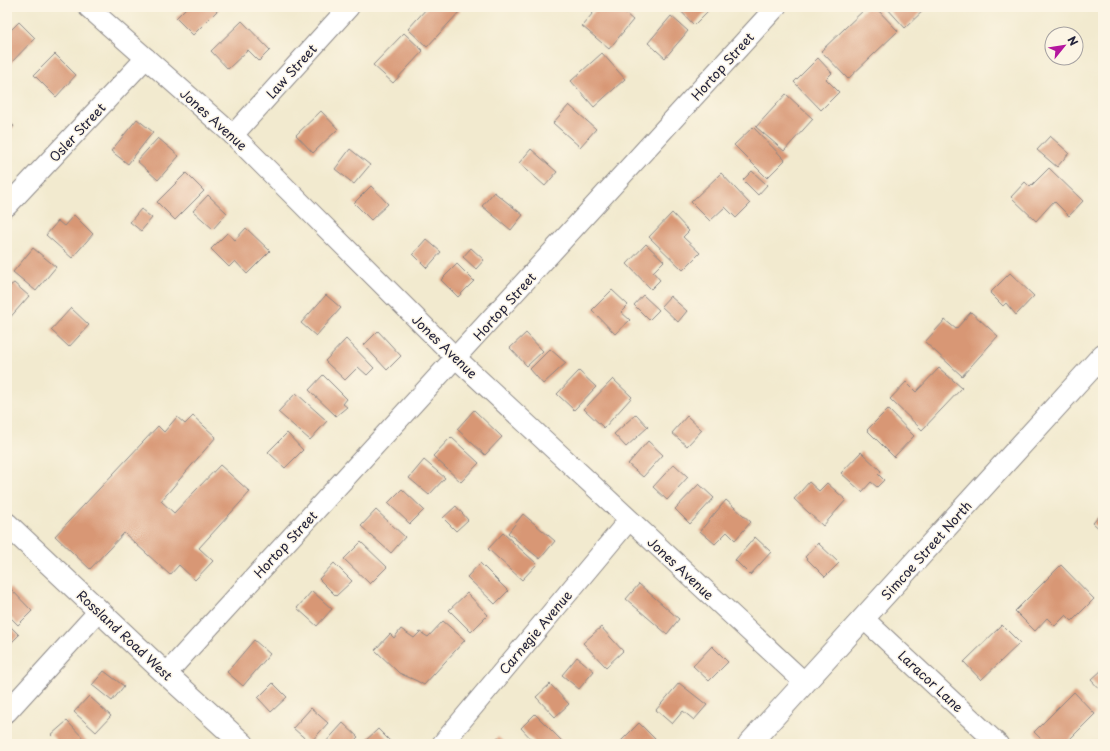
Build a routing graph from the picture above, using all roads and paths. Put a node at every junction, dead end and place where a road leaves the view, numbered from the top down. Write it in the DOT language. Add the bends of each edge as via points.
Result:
graph roads {
  1 [pos="88,7"];
  2 [pos="349,7"];
  3 [pos="776,7"];
  4 [pos="146,58"];
  5 [pos="233,135"];
  6 [pos="7,206"];
  7 [pos="1103,355"];
  8 [pos="456,358"];
  9 [pos="629,520"];
  10 [pos="7,524"];
  11 [pos="99,611"];
  12 [pos="864,619"];
  13 [pos="166,674"];
  14 [pos="805,683"];
  15 [pos="7,712"];
  16 [pos="243,744"];
  17 [pos="442,744"];
  18 [pos="749,744"];
  19 [pos="998,744"];
  1 -- 4 [label="street, Jones Avenue"];
  2 -- 5 [label="street, Law Street"];
  3 -- 8 [label="street, Hortop Street"];
  4 -- 5 [label="street, Jones Avenue"];
  4 -- 6 [label="street, Osler Street"];
  5 -- 8 [label="street, Jones Avenue"];
  7 -- 12 [label="main road, Simcoe Street North"];
  8 -- 9 [label="street, Jones Avenue"];
  8 -- 13 [label="street, Hortop Street"];
  9 -- 14 [label="street, Jones Avenue"];
  9 -- 17 [label="street, Carnegie Avenue"];
  10 -- 11 [label="main road, Rossland Road West"];
  11 -- 13 [label="main road, Rossland Road West"];
  11 -- 15 [label="street"];
  12 -- 14 [label="main road, Simcoe Street North"];
  12 -- 19 [label="street, Laracor Lane"];
  13 -- 16 [label="main road, Rossland Road West"];
  14 -- 18 [label="main road, Simcoe Street North"];
}
